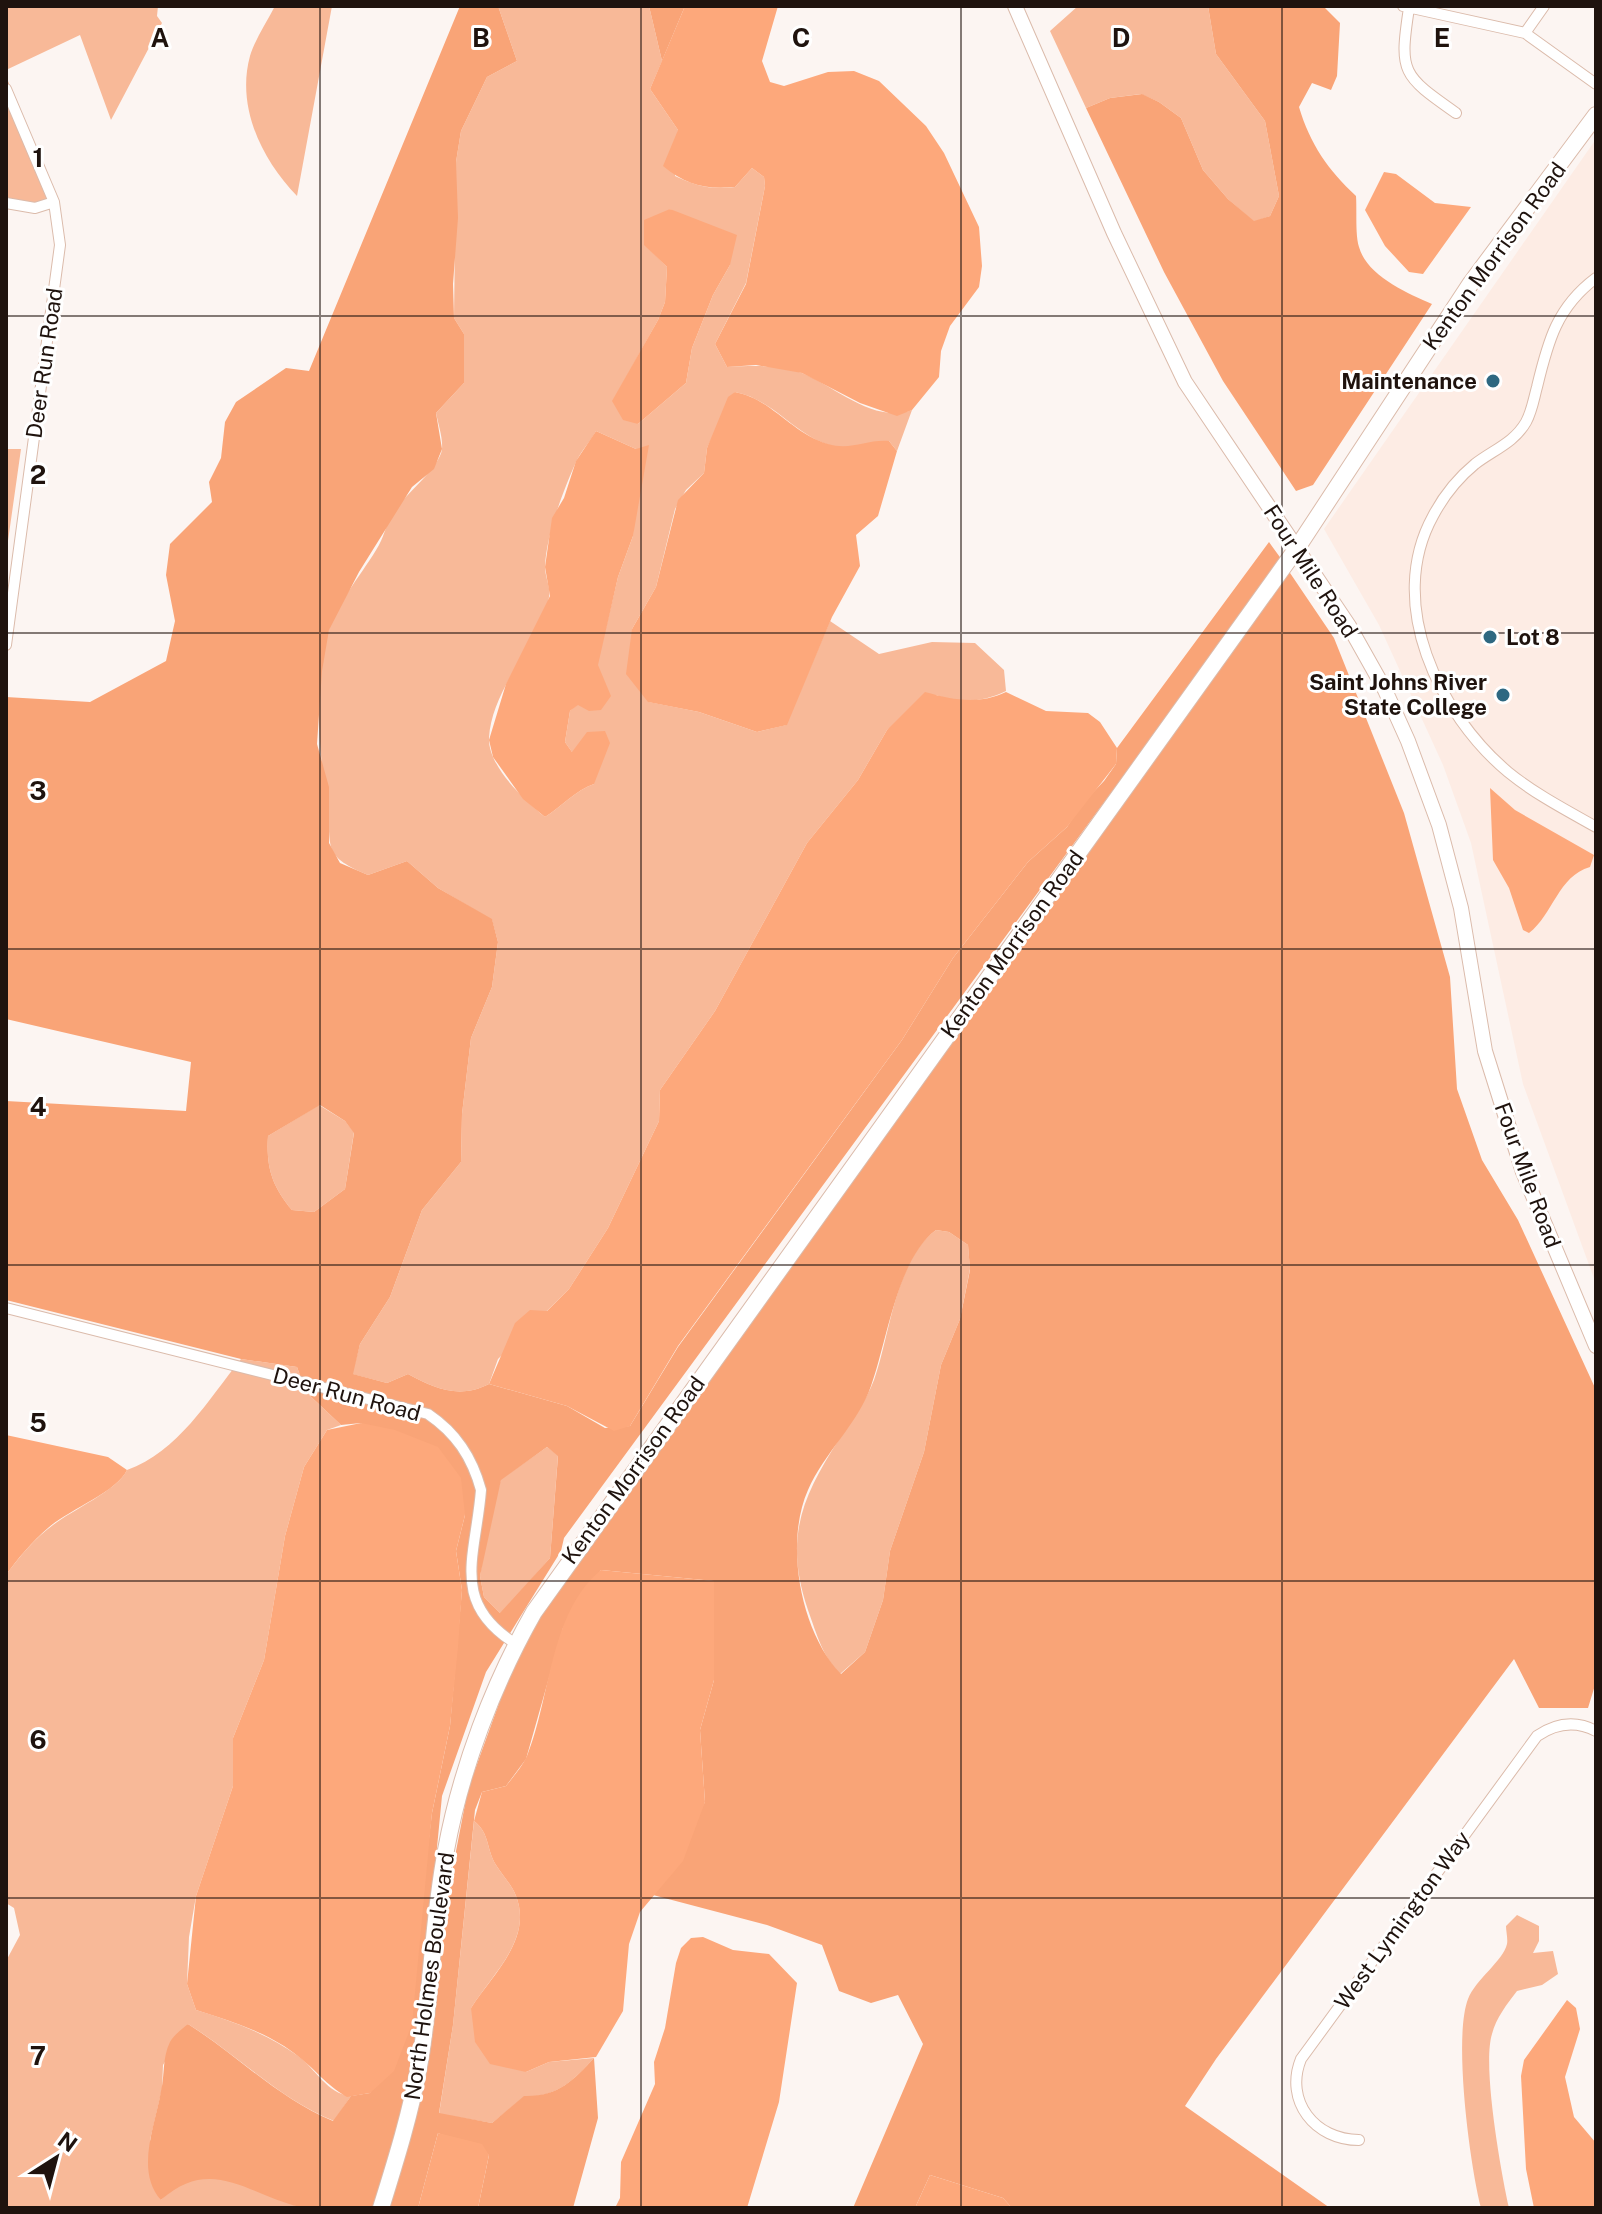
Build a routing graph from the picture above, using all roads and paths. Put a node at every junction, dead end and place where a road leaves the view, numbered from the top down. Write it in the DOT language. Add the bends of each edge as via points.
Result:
graph roads {
  1 [pos="1015,6"];
  2 [pos="1544,6"];
  3 [pos="1406,7"];
  4 [pos="1525,33"];
  5 [pos="1596,84"];
  6 [pos="6,89"];
  7 [pos="1456,113"];
  8 [pos="1596,115"];
  9 [pos="54,202"];
  10 [pos="6,203"];
  11 [pos="1596,278"];
  12 [pos="1297,548"];
  13 [pos="6,645"];
  14 [pos="1596,827"];
  15 [pos="6,1308"];
  16 [pos="1596,1346"];
  17 [pos="516,1644"];
  18 [pos="1596,1731"];
  19 [pos="461,1790"];
  20 [pos="1359,2140"];
  21 [pos="381,2208"];
  1 -- 12 [label="main road, Four Mile Road" via="1185,382"];
  2 -- 4 [label="street"];
  3 -- 4 [label="street"];
  3 -- 7 [label="street" via="1405,67 1421,89"];
  4 -- 5 [label="street"];
  6 -- 9 [label="street, Deer Run Road"];
  8 -- 12 [label="main road, Kenton Morrison Road" via="1445,320"];
  9 -- 10 [label="street" via="35,208"];
  9 -- 13 [label="street, Deer Run Road" via="60,245"];
  11 -- 14 [label="street" via="1558,317 1526,422 1459,480 1432,517 1419,554 1417,605 1432,670 1460,719 1507,771"];
  12 -- 16 [label="main road, Four Mile Road" via="1360,645 1408,741 1439,825 1461,908 1485,1051 1513,1142"];
  12 -- 17 [label="main road, Kenton Morrison Road" via="576,1549"];
  15 -- 17 [label="street, Deer Run Road" via="428,1414 447,1427 478,1478 473,1598 482,1618"];
  17 -- 19 [label="main road, Kenton Morrison Road"];
  18 -- 20 [label="street, West Lymington Way" via="1570,1724 1537,1736 1301,2059 1295,2080 1305,2115 1330,2134"];
  19 -- 21 [label="main road, North Holmes Boulevard" via="446,1849 420,2061"];
}
